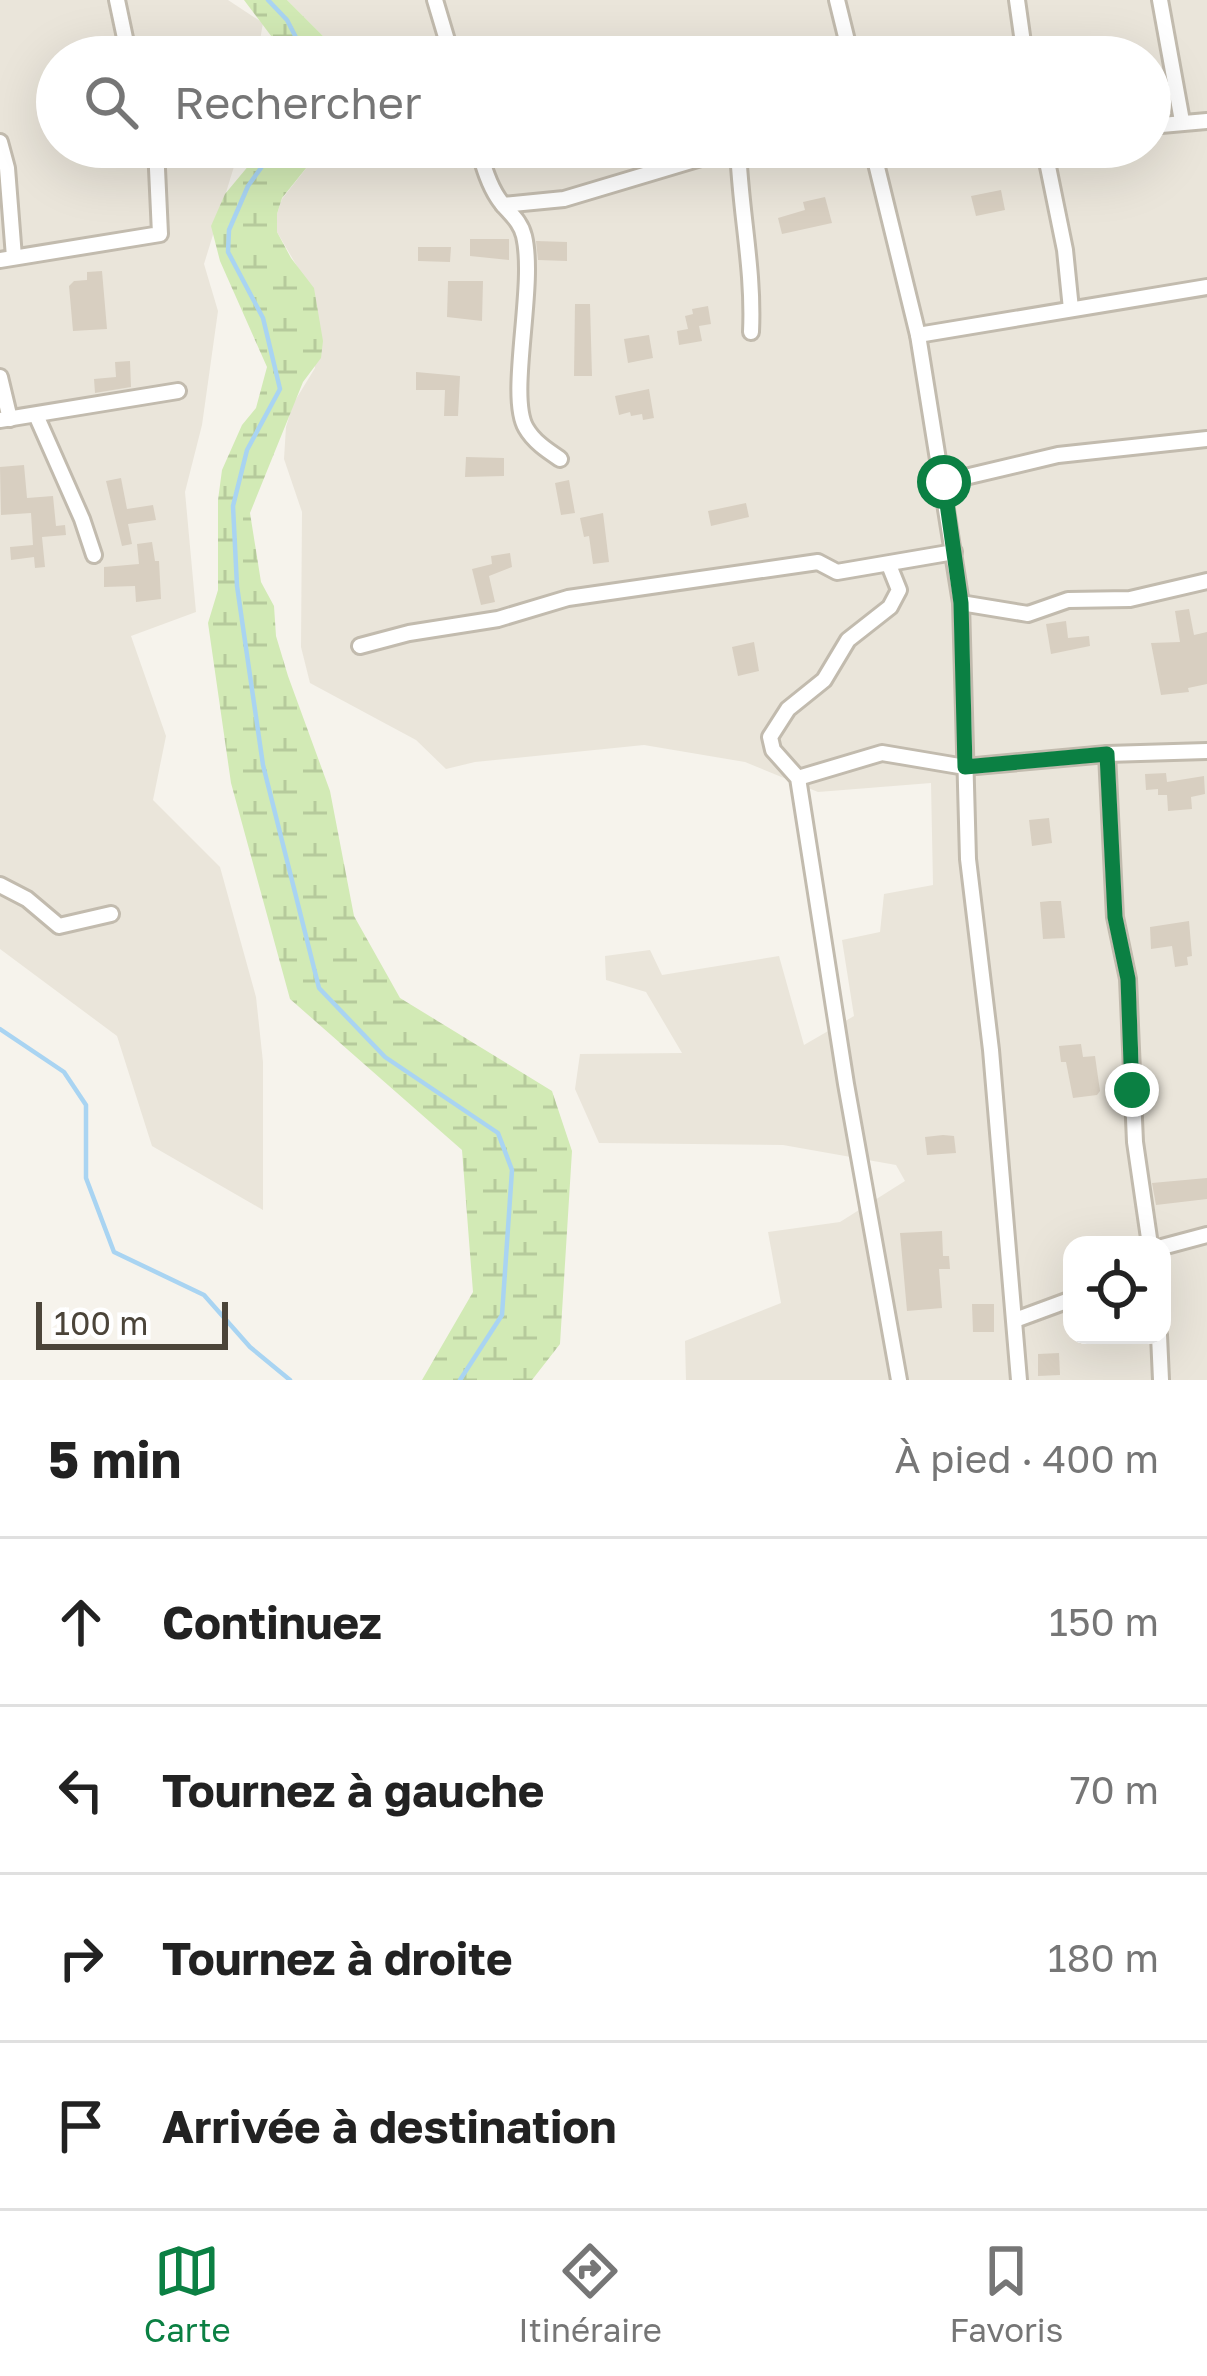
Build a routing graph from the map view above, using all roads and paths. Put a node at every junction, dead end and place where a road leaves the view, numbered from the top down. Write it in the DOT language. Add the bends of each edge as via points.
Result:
graph roads {
  1 [pos="117,0"];
  2 [pos="435,0"];
  3 [pos="838,0"];
  4 [pos="1017,0"];
  5 [pos="1160,0"];
  6 [pos="125,36"];
  7 [pos="446,36"];
  8 [pos="846,36"];
  9 [pos="1022,36"];
  10 [pos="1167,36"];
  11 [pos="1171,60"];
  12 [pos="1182,121"];
  13 [pos="1207,121"];
  14 [pos="1171,123"];
  15 [pos="0,142"];
  16 [pos="158,168"];
  17 [pos="485,168"];
  18 [pos="668,168"];
  19 [pos="739,168"];
  20 [pos="877,168"];
  21 [pos="1048,168"];
  22 [pos="503,205"];
  23 [pos="7,259"];
  24 [pos="1207,287"];
  25 [pos="1071,309"];
  26 [pos="751,332"];
  27 [pos="918,335"];
  28 [pos="0,377"];
  29 [pos="178,391"];
  30 [pos="35,416"];
  31 [pos="5,420"];
  32 [pos="1207,439"];
  33 [pos="560,459"];
  34 [pos="944,482"];
  35 [pos="954,552"];
  36 [pos="94,555"];
  37 [pos="889,565"];
  38 [pos="1207,581"];
  39 [pos="961,603"];
  40 [pos="360,646"];
  41 [pos="1207,752"];
  42 [pos="1107,754"];
  43 [pos="965,767"];
  44 [pos="798,778"];
  45 [pos="0,885"];
  46 [pos="111,914"];
  47 [pos="1207,1235"];
  48 [pos="1149,1236"];
  49 [pos="1171,1244"];
  50 [pos="1063,1303"];
  51 [pos="1015,1320"];
  52 [pos="1159,1344"];
  53 [pos="898,1380"];
  54 [pos="1019,1380"];
  55 [pos="1161,1380"];
  1 -- 6 [label="street"];
  2 -- 7 [label="street"];
  3 -- 8 [label="street"];
  4 -- 9 [label="street"];
  5 -- 10 [label="street"];
  11 -- 12 [label="street"];
  12 -- 13 [label="street"];
  12 -- 14 [label="street"];
  15 -- 23 [label="street"];
  16 -- 23 [label="street" via="160,234"];
  17 -- 22 [label="street"];
  18 -- 22 [label="street" via="564,199"];
  19 -- 26 [label="street"];
  20 -- 27 [label="street"];
  21 -- 25 [label="street"];
  22 -- 33 [label="street" via="521,226 527,263 521,416"];
  24 -- 25 [label="street"];
  25 -- 27 [label="street"];
  27 -- 34 [label="street"];
  28 -- 31 [label="street"];
  29 -- 30 [label="street"];
  30 -- 31 [label="street"];
  30 -- 36 [label="street"];
  32 -- 34 [label="street" via="1058,455"];
  34 -- 35 [label="street"];
  35 -- 37 [label="street"];
  35 -- 39 [label="street"];
  37 -- 40 [label="street" via="834,572 815,562 587,595"];
  37 -- 44 [label="street" via="898,590 890,607 848,640 824,680 788,709 770,737"];
  38 -- 39 [label="street" via="1130,598 1068,600 1028,614"];
  39 -- 43 [label="street"];
  41 -- 42 [label="street"];
  42 -- 43 [label="street"];
  42 -- 48 [label="street" via="1115,917 1128,979 1135,1142"];
  43 -- 44 [label="street" via="882,753"];
  43 -- 51 [label="street"];
  44 -- 53 [label="street"];
  45 -- 46 [label="street" via="58,926"];
  47 -- 49 [label="street"];
  50 -- 51 [label="street"];
  51 -- 54 [label="street"];
  52 -- 55 [label="street"];
}
